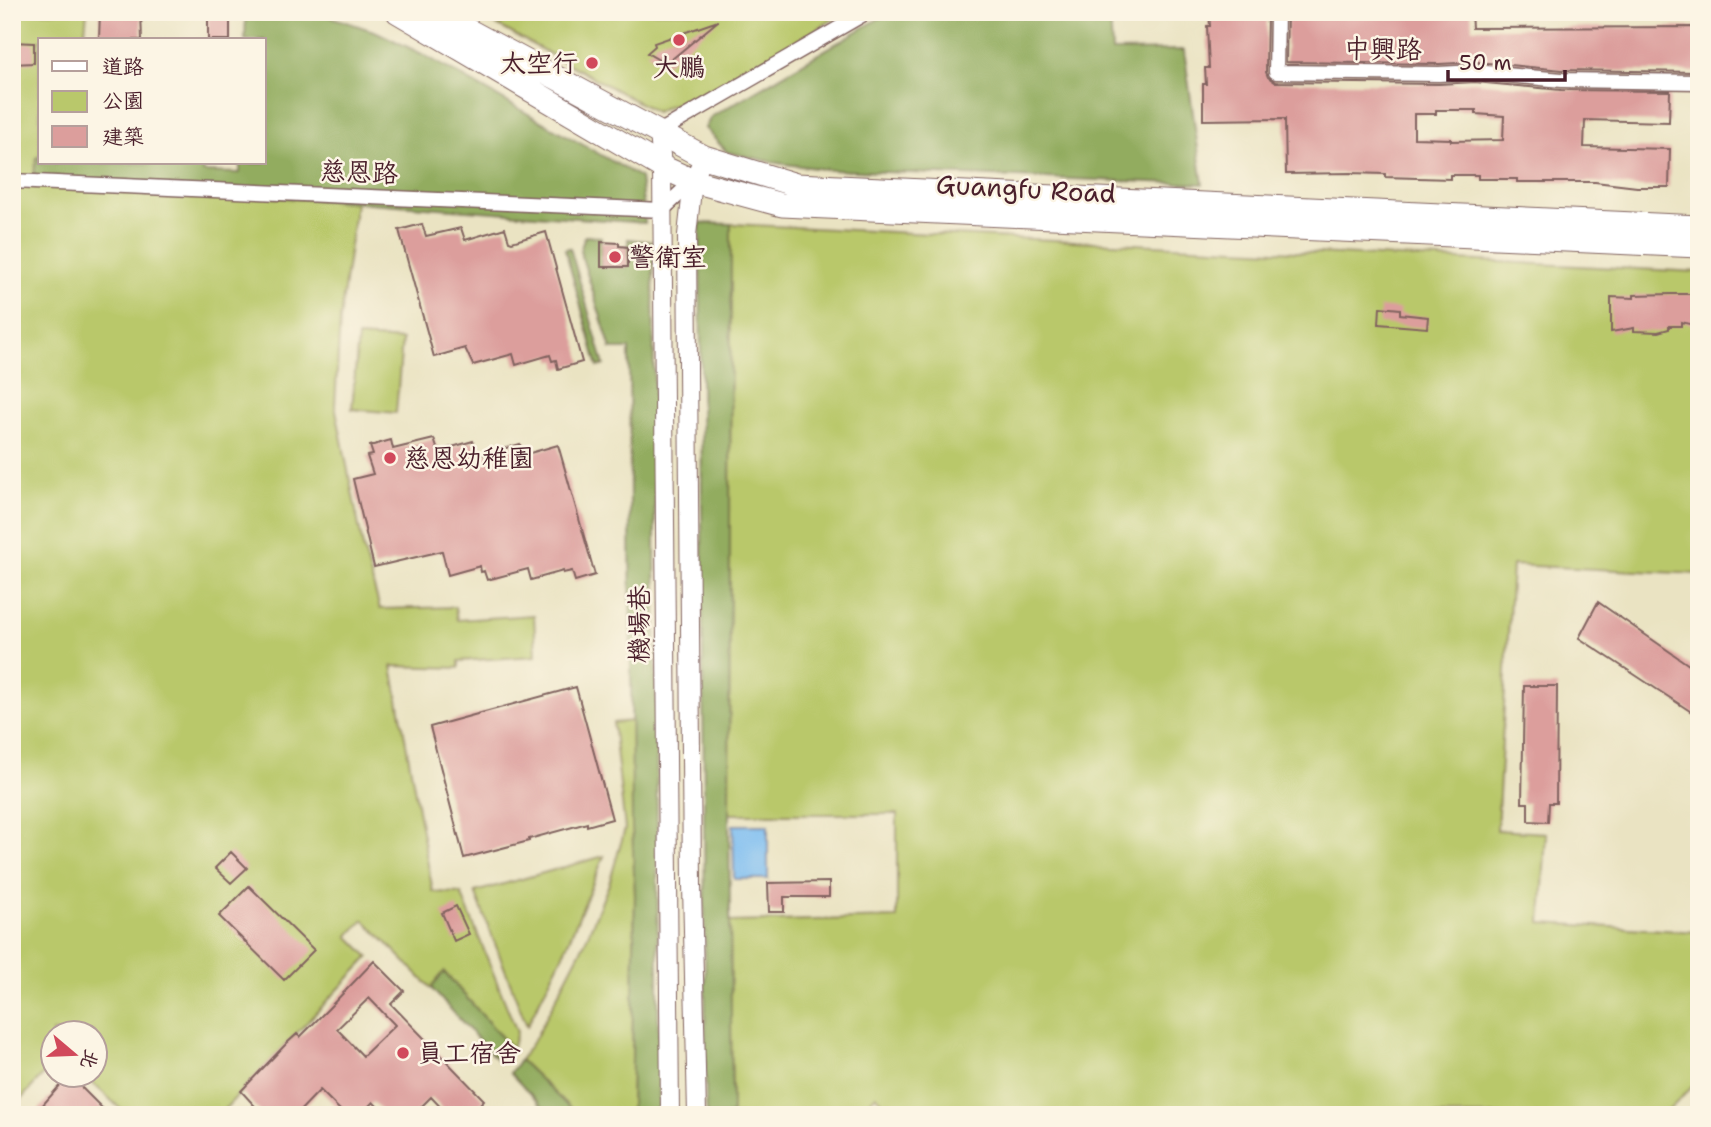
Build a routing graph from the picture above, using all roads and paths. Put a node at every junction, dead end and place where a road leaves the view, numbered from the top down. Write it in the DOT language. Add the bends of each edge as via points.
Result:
graph roads {
  1 [pos="398,12"];
  2 [pos="439,12"];
  3 [pos="867,12"];
  4 [pos="1277,12"];
  5 [pos="1699,82"];
  6 [pos="659,132"];
  7 [pos="704,157"];
  8 [pos="662,167"];
  9 [pos="12,181"];
  10 [pos="693,181"];
  11 [pos="662,209"];
  12 [pos="1699,227"];
  13 [pos="1699,246"];
  14 [pos="662,318"];
  15 [pos="687,318"];
  16 [pos="670,1115"];
  17 [pos="697,1115"];
  1 -- 8 [label="main road, Guangfu Road"];
  2 -- 6 [label="main road, Guangfu Road"];
  3 -- 6 [label="street"];
  4 -- 5 [label="street, 中興路" via="1276,72 1475,72 1562,80"];
  6 -- 7 [label="main road, Guangfu Road"];
  6 -- 8 [label="street, 機場巷"];
  7 -- 10 [label="street, 機場巷"];
  7 -- 12 [label="main road, Guangfu Road" via="796,185"];
  8 -- 10 [label="main road, Guangfu Road"];
  8 -- 11 [label="street, 機場巷"];
  9 -- 11 [label="street, 慈恩路"];
  10 -- 11 [label="street"];
  10 -- 13 [label="main road, Guangfu Road" via="782,205"];
  10 -- 15 [label="street, 機場巷" via="687,235"];
  11 -- 14 [label="street, 機場巷"];
  14 -- 15 [label="street"];
  14 -- 16 [label="street, 機場巷"];
  15 -- 17 [label="street, 機場巷"];
}
